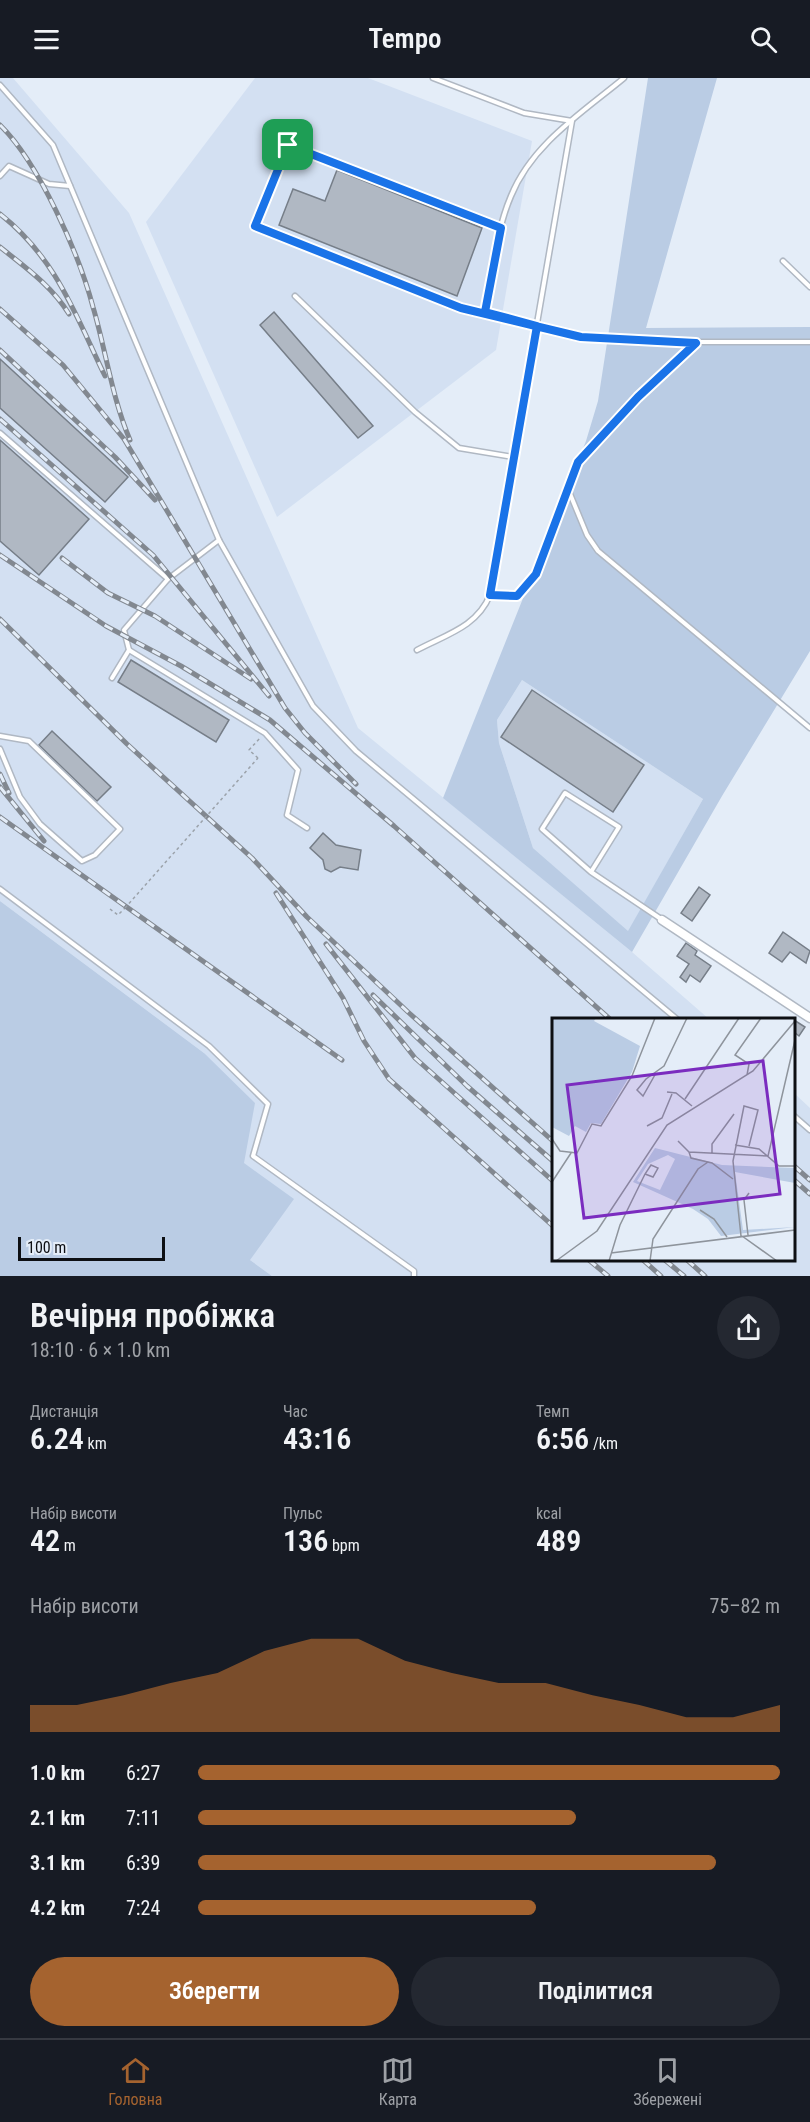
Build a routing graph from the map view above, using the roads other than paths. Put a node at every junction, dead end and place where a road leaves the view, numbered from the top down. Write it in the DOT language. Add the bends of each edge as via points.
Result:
graph roads {
  1 [pos="433,78"];
  2 [pos="624,78"];
  3 [pos="0,85"];
  4 [pos="572,121"];
  5 [pos="0,176"];
  6 [pos="70,186"];
  7 [pos="501,228"];
  8 [pos="783,261"];
  9 [pos="810,287"];
  10 [pos="295,296"];
  11 [pos="485,312"];
  12 [pos="537,326"];
  13 [pos="810,342"];
  14 [pos="696,343"];
  15 [pos="0,433"];
  16 [pos="513,457"];
  17 [pos="568,489"];
  18 [pos="219,540"];
  19 [pos="168,579"];
  20 [pos="490,595"];
  21 [pos="129,650"];
  22 [pos="417,650"];
  23 [pos="112,678"];
  24 [pos="810,728"];
  25 [pos="0,736"];
  26 [pos="0,749"];
  27 [pos="307,828"];
  28 [pos="591,872"];
  29 [pos="0,890"];
  30 [pos="662,920"];
  31 [pos="676,1018"];
  32 [pos="810,1018"];
  33 [pos="795,1117"];
  34 [pos="810,1130"];
  35 [pos="414,1276"];
  1 -- 4 [label="lane" via="524,113"];
  2 -- 4 [label="lane"];
  3 -- 6 [label="lane" via="53,145"];
  4 -- 7 [label="lane" via="526,167 510,196"];
  4 -- 12 [label="lane"];
  5 -- 6 [label="lane" via="9,166 49,184"];
  6 -- 18 [label="lane"];
  7 -- 11 [label="lane"];
  7 -- 11 [label="lane" via="288,145 255,226 461,308"];
  8 -- 9 [label="lane"];
  10 -- 16 [label="lane" via="415,412 459,448"];
  11 -- 12 [label="lane"];
  12 -- 14 [label="lane" via="581,337"];
  12 -- 16 [label="lane"];
  13 -- 14 [label="lane"];
  14 -- 17 [label="lane" via="594,443 578,462"];
  15 -- 19 [label="lane"];
  16 -- 20 [label="lane"];
  17 -- 20 [label="lane" via="536,574 528,585 517,596"];
  17 -- 24 [label="lane" via="598,551"];
  18 -- 19 [label="lane"];
  18 -- 31 [label="lane" via="313,706 356,752"];
  19 -- 21 [label="lane" via="124,630"];
  20 -- 22 [label="lane" via="470,625"];
  21 -- 23 [label="lane"];
  21 -- 27 [label="lane" via="265,733 298,770 286,815"];
  25 -- 26 [label="lane" via="29,741 120,829 95,855 82,861 40,824 20,797"];
  28 -- 28 [label="lane" via="619,828 565,793 542,829"];
  28 -- 30 [label="lane"];
  29 -- 35 [label="lane" via="209,1046 268,1104 254,1156 414,1272"];
  30 -- 32 [label="street"];
  33 -- 34 [label="lane"];
}
